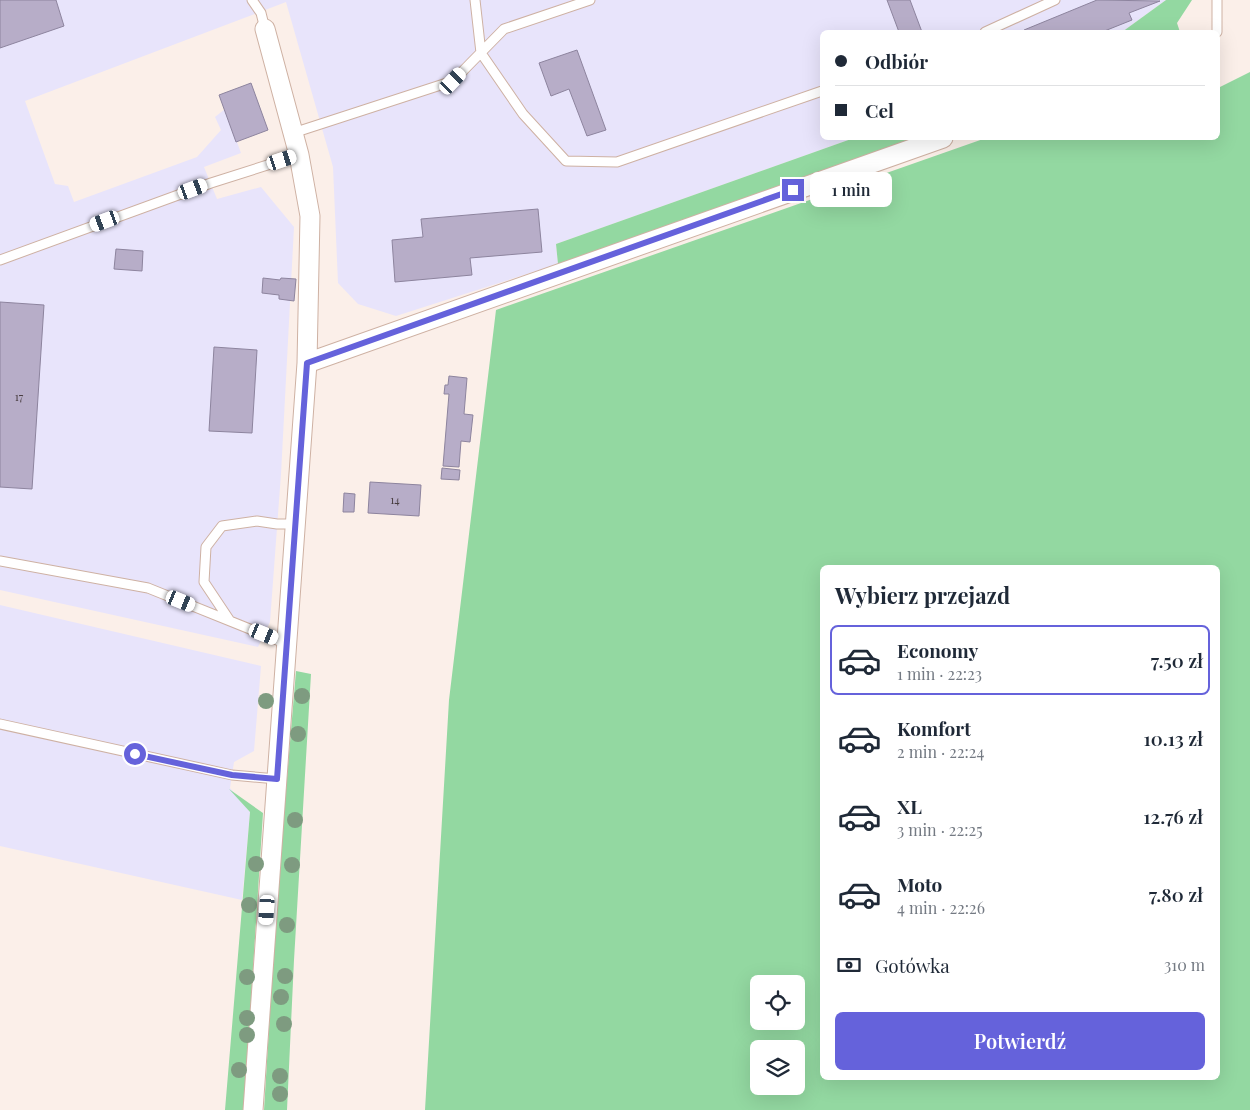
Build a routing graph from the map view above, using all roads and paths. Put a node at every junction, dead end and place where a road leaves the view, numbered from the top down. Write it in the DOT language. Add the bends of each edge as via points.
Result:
graph roads {
  1 [pos="252,0"];
  2 [pos="475,0"];
  3 [pos="590,0"];
  4 [pos="1055,0"];
  5 [pos="1217,0"];
  6 [pos="266,29"];
  7 [pos="989,30"];
  8 [pos="1217,30"];
  9 [pos="481,53"];
  10 [pos="820,92"];
  11 [pos="293,132"];
  12 [pos="937,140"];
  13 [pos="299,154"];
  14 [pos="0,260"];
  15 [pos="307,363"];
  16 [pos="295,524"];
  17 [pos="0,561"];
  18 [pos="230,621"];
  19 [pos="287,644"];
  20 [pos="0,724"];
  21 [pos="277,779"];
  22 [pos="253,1110"];
  1 -- 6 [label="lane" via="261,12"];
  2 -- 9 [label="lane"];
  3 -- 9 [label="lane" via="504,29"];
  4 -- 7 [label="lane"];
  5 -- 8 [label="lane"];
  6 -- 11 [label="street"];
  9 -- 10 [label="lane" via="523,114 566,161 616,162"];
  9 -- 11 [label="lane" via="453,81"];
  11 -- 13 [label="street"];
  12 -- 15 [label="street"];
  13 -- 14 [label="lane"];
  13 -- 15 [label="street" via="310,216"];
  15 -- 16 [label="street"];
  16 -- 18 [label="lane" via="257,521 222,526 206,547 204,582"];
  16 -- 19 [label="street"];
  17 -- 18 [label="lane" via="148,588"];
  18 -- 19 [label="lane"];
  19 -- 21 [label="street"];
  20 -- 21 [label="lane" via="232,775"];
  21 -- 22 [label="street"];
}
